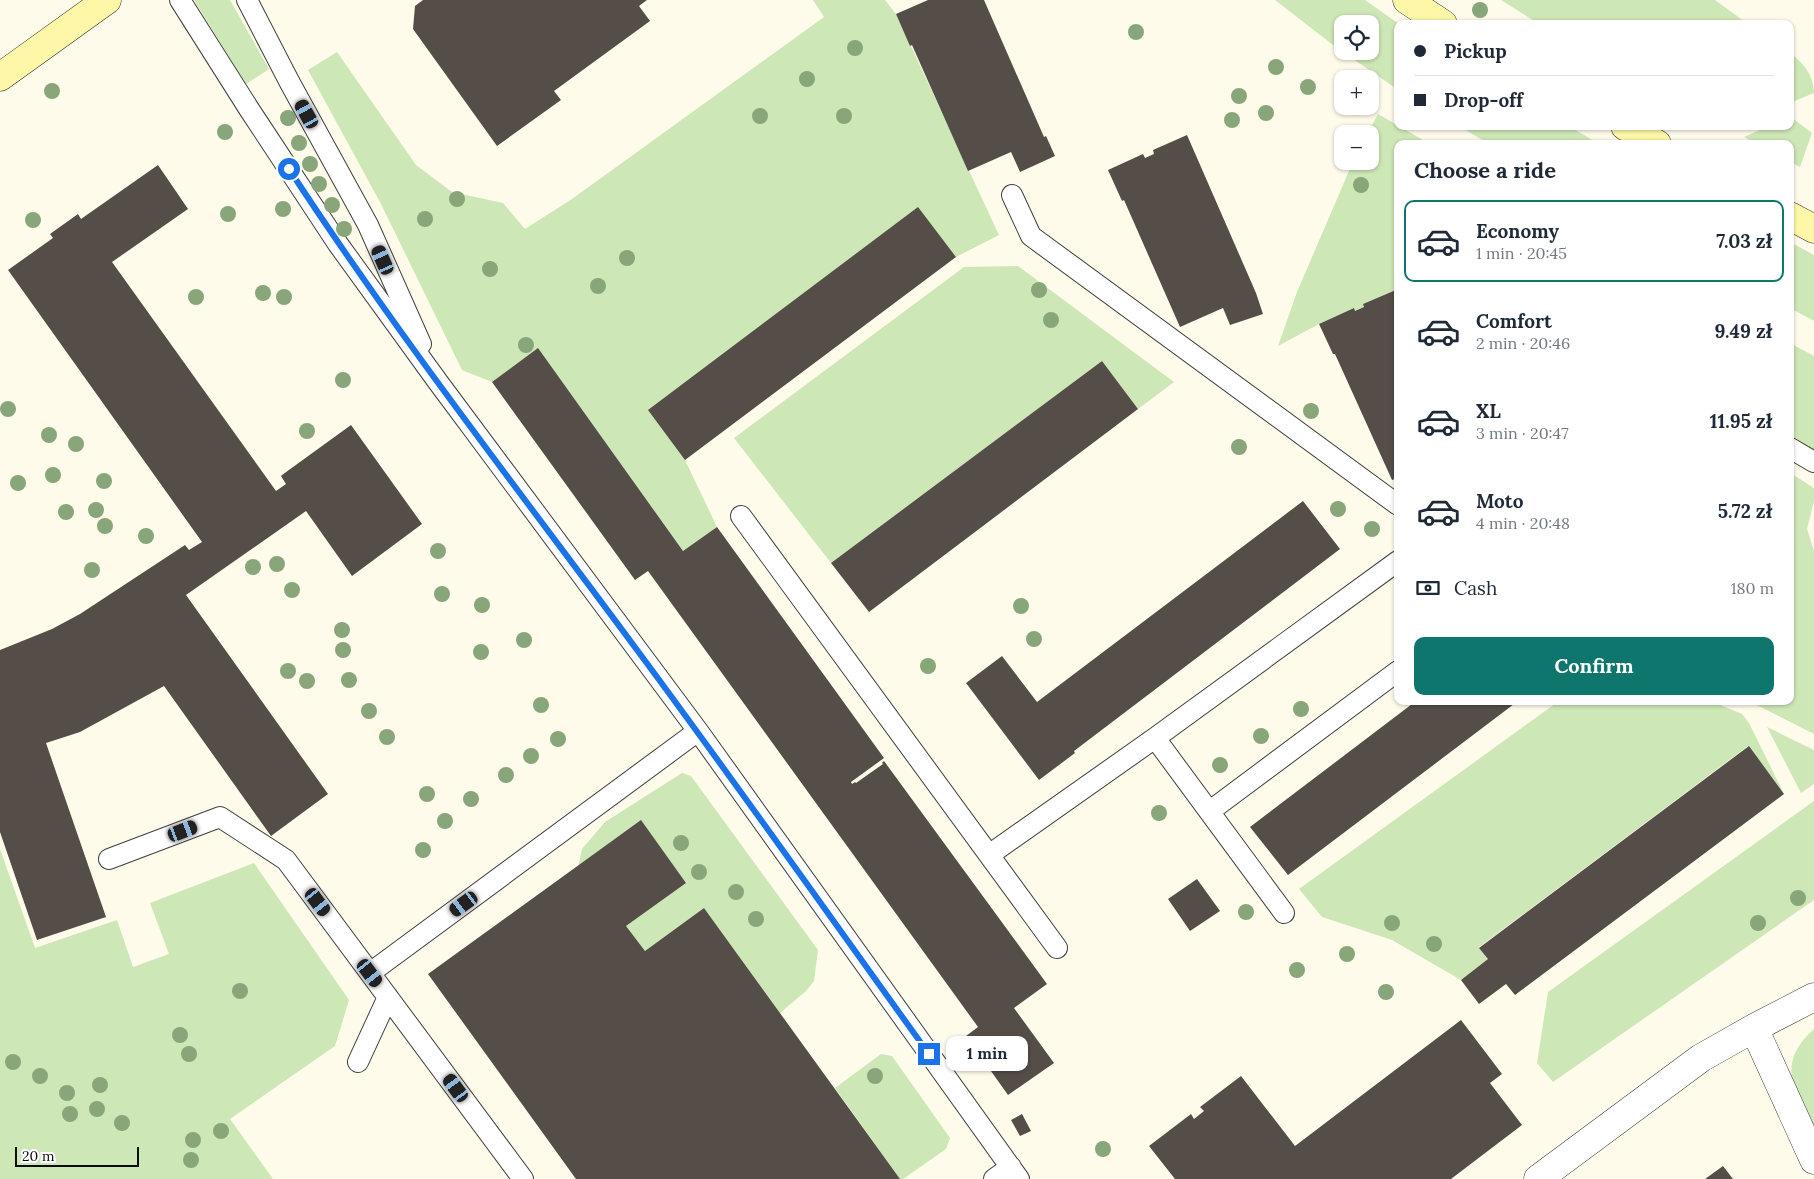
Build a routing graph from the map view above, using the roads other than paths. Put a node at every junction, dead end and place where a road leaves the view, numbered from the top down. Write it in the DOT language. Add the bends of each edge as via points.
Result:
graph roads {
  1 [pos="107,0"];
  2 [pos="180,0"];
  3 [pos="247,0"];
  4 [pos="0,77"];
  5 [pos="1632,130"];
  6 [pos="1648,140"];
  7 [pos="1012,195"];
  8 [pos="1794,218"];
  9 [pos="1814,229"];
  10 [pos="438,382"];
  11 [pos="1794,450"];
  12 [pos="1814,462"];
  13 [pos="1394,502"];
  14 [pos="741,516"];
  15 [pos="1394,564"];
  16 [pos="1394,674"];
  17 [pos="698,731"];
  18 [pos="1155,738"];
  19 [pos="1210,811"];
  20 [pos="989,855"];
  21 [pos="109,859"];
  22 [pos="1284,913"];
  23 [pos="1057,948"];
  24 [pos="370,973"];
  25 [pos="388,997"];
  26 [pos="1814,998"];
  27 [pos="1754,1028"];
  28 [pos="358,1062"];
  29 [pos="1814,1160"];
  30 [pos="1015,1173"];
  31 [pos="523,1179"];
  32 [pos="994,1179"];
  33 [pos="1538,1179"];
  1 -- 4 [label="street"];
  2 -- 10 [label="lane" via="338,244"];
  3 -- 10 [label="lane" via="368,225"];
  5 -- 6 [label="street"];
  7 -- 13 [label="lane" via="1031,236"];
  8 -- 9 [label="street"];
  10 -- 17 [label="lane"];
  11 -- 12 [label="lane"];
  14 -- 20 [label="lane"];
  15 -- 18 [label="lane"];
  16 -- 19 [label="lane"];
  17 -- 24 [label="lane"];
  17 -- 30 [label="lane"];
  18 -- 19 [label="lane"];
  18 -- 20 [label="lane"];
  19 -- 22 [label="lane"];
  20 -- 23 [label="lane"];
  21 -- 24 [label="lane" via="220,817 286,860"];
  24 -- 25 [label="lane"];
  25 -- 28 [label="lane"];
  25 -- 31 [label="lane"];
  26 -- 27 [label="street"];
  27 -- 29 [label="street"];
  27 -- 33 [label="street" via="1701,1058"];
  30 -- 32 [label="lane"];
}
